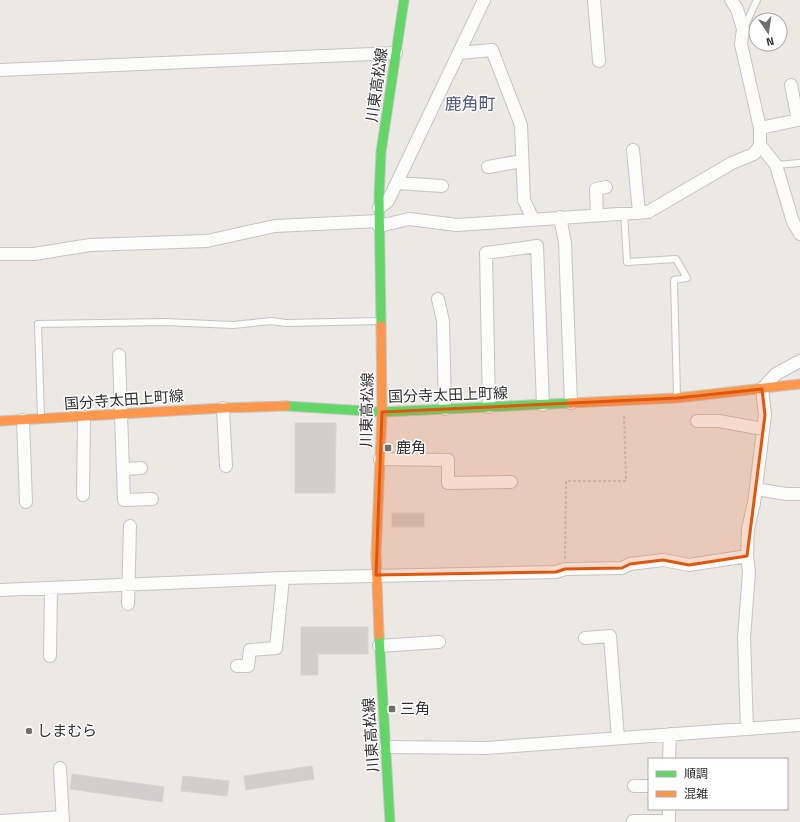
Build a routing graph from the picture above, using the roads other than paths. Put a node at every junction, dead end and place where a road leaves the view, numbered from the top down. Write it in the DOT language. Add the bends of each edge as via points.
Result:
graph roads {
  1 [pos="404,0"];
  2 [pos="484,0"];
  3 [pos="594,0"];
  4 [pos="731,0"];
  5 [pos="757,0"];
  6 [pos="743,29"];
  7 [pos="396,53"];
  8 [pos="459,53"];
  9 [pos="600,61"];
  10 [pos="0,70"];
  11 [pos="791,85"];
  12 [pos="760,128"];
  13 [pos="760,145"];
  14 [pos="633,150"];
  15 [pos="522,161"];
  16 [pos="800,164"];
  17 [pos="776,165"];
  18 [pos="488,167"];
  19 [pos="397,183"];
  20 [pos="442,186"];
  21 [pos="606,187"];
  22 [pos="379,208"];
  23 [pos="639,213"];
  24 [pos="624,214"];
  25 [pos="597,215"];
  26 [pos="560,217"];
  27 [pos="533,219"];
  28 [pos="379,223"];
  29 [pos="800,234"];
  30 [pos="0,254"];
  31 [pos="438,299"];
  32 [pos="381,321"];
  33 [pos="119,355"];
  34 [pos="800,361"];
  35 [pos="800,384"];
  36 [pos="762,389"];
  37 [pos="677,398"];
  38 [pos="571,404"];
  39 [pos="542,405"];
  40 [pos="489,407"];
  41 [pos="223,408"];
  42 [pos="445,409"];
  43 [pos="382,412"];
  44 [pos="121,413"];
  45 [pos="84,417"];
  46 [pos="41,419"];
  47 [pos="23,420"];
  48 [pos="0,421"];
  49 [pos="697,421"];
  50 [pos="764,429"];
  51 [pos="380,458"];
  52 [pos="226,466"];
  53 [pos="141,468"];
  54 [pos="123,469"];
  55 [pos="511,482"];
  56 [pos="756,489"];
  57 [pos="800,494"];
  58 [pos="83,495"];
  59 [pos="152,499"];
  60 [pos="26,502"];
  61 [pos="130,526"];
  62 [pos="747,556"];
  63 [pos="376,575"];
  64 [pos="283,578"];
  65 [pos="129,585"];
  66 [pos="51,588"];
  67 [pos="0,590"];
  68 [pos="128,604"];
  69 [pos="585,638"];
  70 [pos="439,642"];
  71 [pos="379,646"];
  72 [pos="50,656"];
  73 [pos="236,666"];
  74 [pos="800,725"];
  75 [pos="748,729"];
  76 [pos="670,734"];
  77 [pos="618,738"];
  78 [pos="386,747"];
  79 [pos="669,758"];
  80 [pos="60,768"];
  81 [pos="634,786"];
  82 [pos="648,786"];
  83 [pos="669,810"];
  84 [pos="63,819"];
  85 [pos="0,821"];
  86 [pos="633,821"];
  87 [pos="390,822"];
  88 [pos="669,822"];
  1 -- 7 [label="main road, 川東高松線"];
  2 -- 8 [label="street"];
  3 -- 9 [label="street"];
  4 -- 6 [label="street" via="737,9"];
  5 -- 6 [label="lane"];
  6 -- 12 [label="street" via="741,44"];
  7 -- 10 [label="street"];
  7 -- 22 [label="main road, 川東高松線" via="381,152"];
  8 -- 15 [label="street" via="492,50 521,124"];
  8 -- 19 [label="street"];
  11 -- 12 [label="street" via="798,120"];
  12 -- 13 [label="street"];
  13 -- 17 [label="street"];
  13 -- 23 [label="street" via="754,154 732,163 659,207"];
  14 -- 23 [label="street"];
  15 -- 18 [label="street"];
  15 -- 27 [label="street" via="524,200"];
  16 -- 17 [label="lane"];
  17 -- 29 [label="street" via="793,222"];
  19 -- 20 [label="street"];
  19 -- 22 [label="street" via="388,201"];
  21 -- 25 [label="street" via="596,189"];
  22 -- 28 [label="main road, 川東高松線"];
  23 -- 24 [label="street"];
  24 -- 25 [label="street"];
  24 -- 37 [label="lane" via="627,262 676,259 687,278 674,280"];
  25 -- 26 [label="street"];
  26 -- 27 [label="street"];
  26 -- 38 [label="street" via="565,243"];
  27 -- 28 [label="street" via="457,225 409,218"];
  28 -- 30 [label="street" via="275,226 207,241 90,245 34,254"];
  28 -- 32 [label="main road, 川東高松線"];
  31 -- 42 [label="street" via="442,321"];
  32 -- 43 [label="main road, 川東高松線"];
  32 -- 46 [label="lane" via="272,321 233,325 165,322 38,324"];
  33 -- 44 [label="street"];
  34 -- 36 [label="street" via="776,374"];
  35 -- 36 [label="main road, 国分寺太田上町線"];
  36 -- 37 [label="main road, 国分寺太田上町線"];
  36 -- 50 [label="street"];
  37 -- 38 [label="main road, 国分寺太田上町線"];
  38 -- 39 [label="main road, 国分寺太田上町線"];
  39 -- 40 [label="main road, 国分寺太田上町線"];
  39 -- 40 [label="street" via="537,246 486,253"];
  40 -- 42 [label="main road, 国分寺太田上町線"];
  41 -- 43 [label="main road, 国分寺太田上町線" via="302,406"];
  41 -- 44 [label="main road, 国分寺太田上町線"];
  41 -- 52 [label="street"];
  42 -- 43 [label="main road, 国分寺太田上町線"];
  43 -- 51 [label="main road, 川東高松線"];
  44 -- 45 [label="main road, 国分寺太田上町線"];
  44 -- 54 [label="street"];
  45 -- 46 [label="main road, 国分寺太田上町線"];
  45 -- 58 [label="street"];
  46 -- 47 [label="main road, 国分寺太田上町線"];
  47 -- 48 [label="main road, 国分寺太田上町線"];
  47 -- 60 [label="street"];
  49 -- 50 [label="street" via="719,421"];
  50 -- 56 [label="street"];
  51 -- 55 [label="street" via="448,460 448,483"];
  51 -- 63 [label="main road, 川東高松線"];
  53 -- 54 [label="street"];
  54 -- 59 [label="street" via="124,500"];
  56 -- 57 [label="street"];
  56 -- 62 [label="street" via="748,529"];
  61 -- 65 [label="street"];
  62 -- 63 [label="street" via="689,565 663,560 630,564 622,568 565,569 556,572"];
  62 -- 75 [label="street" via="749,572 744,638"];
  63 -- 64 [label="street"];
  63 -- 71 [label="main road, 川東高松線"];
  64 -- 65 [label="street"];
  64 -- 73 [label="street" via="276,648 250,650 248,666"];
  65 -- 66 [label="street"];
  65 -- 68 [label="street"];
  66 -- 67 [label="street"];
  66 -- 72 [label="street"];
  69 -- 77 [label="street" via="610,636"];
  70 -- 71 [label="street"];
  71 -- 78 [label="main road, 川東高松線"];
  74 -- 75 [label="street"];
  75 -- 76 [label="street"];
  76 -- 77 [label="street"];
  76 -- 79 [label="street"];
  77 -- 78 [label="street" via="486,748"];
  78 -- 87 [label="main road, 川東高松線"];
  80 -- 84 [label="street"];
  81 -- 82 [label="street"];
  83 -- 88 [label="street"];
  84 -- 85 [label="street"];
  86 -- 88 [label="street"];
}
